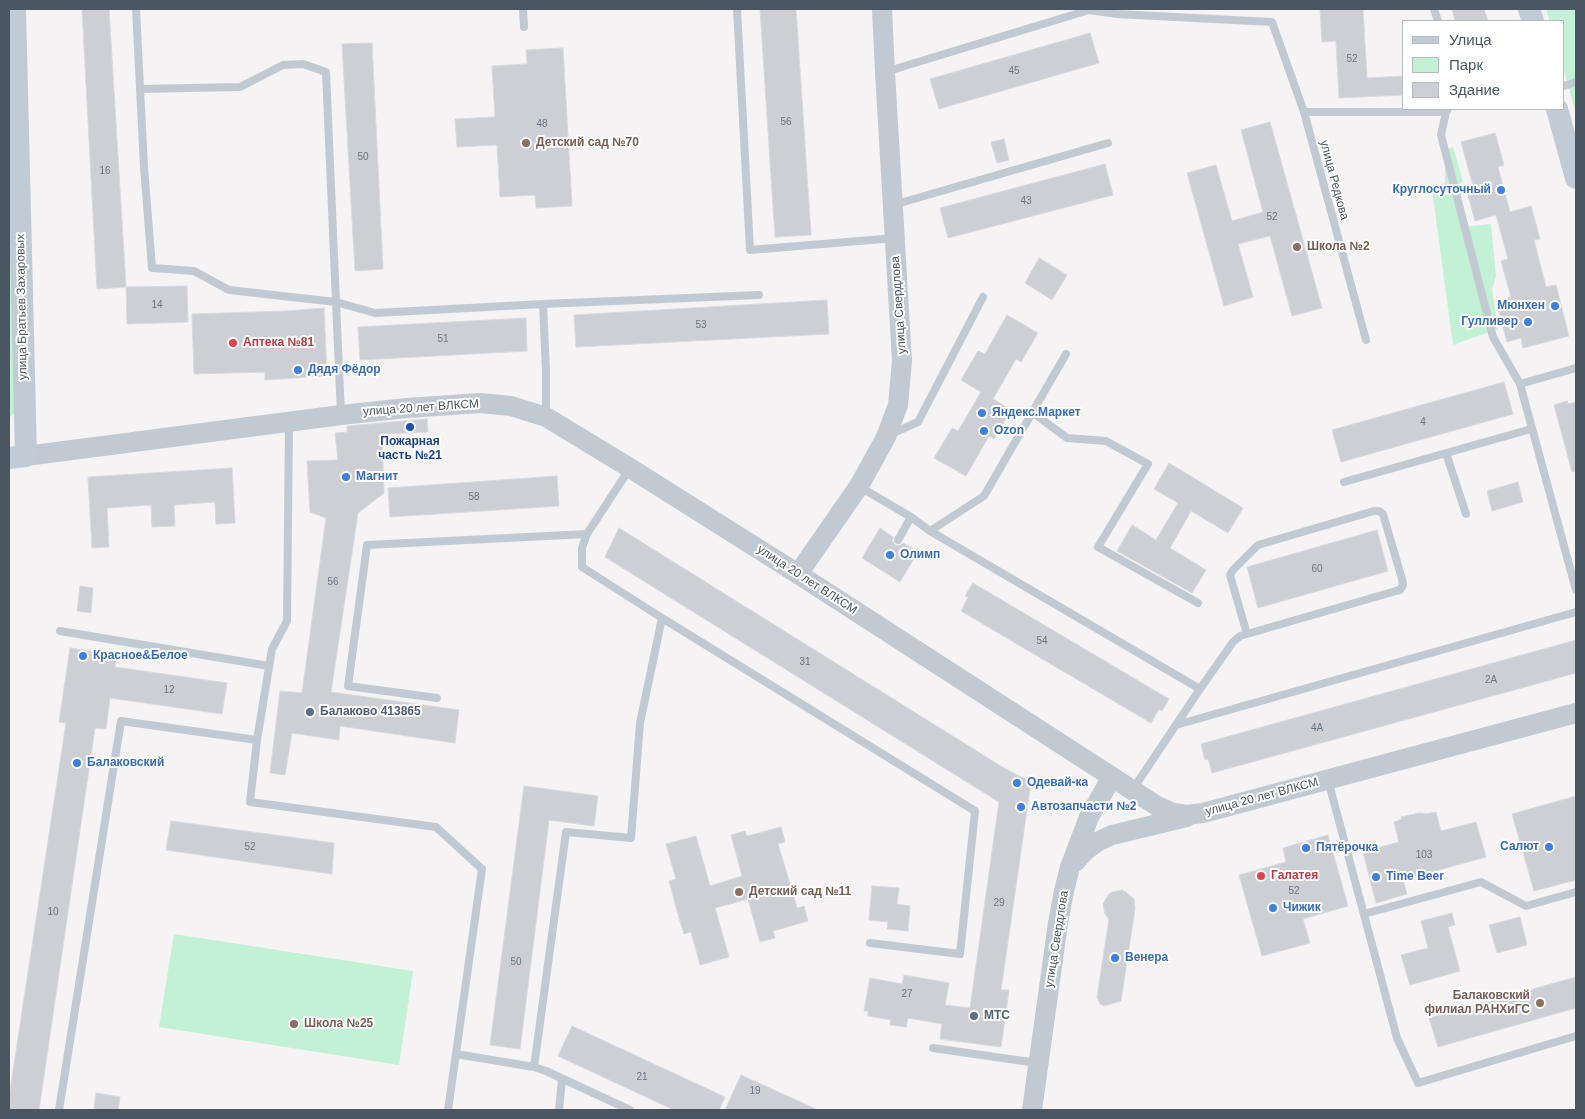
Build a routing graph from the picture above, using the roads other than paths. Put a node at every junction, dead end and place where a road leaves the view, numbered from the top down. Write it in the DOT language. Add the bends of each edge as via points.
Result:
graph roads {
  1 [pos="15,9"];
  2 [pos="136,9"];
  3 [pos="523,9"];
  4 [pos="737,9"];
  5 [pos="882,9"];
  6 [pos="524,27"];
  7 [pos="885,72"];
  8 [pos="140,89"];
  9 [pos="1447,110"];
  10 [pos="1557,110"];
  11 [pos="1304,112"];
  12 [pos="1108,143"];
  13 [pos="1576,178"];
  14 [pos="893,205"];
  15 [pos="894,238"];
  16 [pos="759,295"];
  17 [pos="983,297"];
  18 [pos="336,302"];
  19 [pos="543,304"];
  20 [pos="1366,340"];
  21 [pos="1066,354"];
  22 [pos="1576,368"];
  23 [pos="1520,384"];
  24 [pos="1032,412"];
  25 [pos="341,415"];
  26 [pos="546,417"];
  27 [pos="289,422"];
  28 [pos="1531,429"];
  29 [pos="886,437"];
  30 [pos="1446,453"];
  31 [pos="17,457"];
  32 [pos="630,468"];
  33 [pos="1344,482"];
  34 [pos="859,486"];
  35 [pos="1466,514"];
  36 [pos="911,517"];
  37 [pos="930,531"];
  38 [pos="587,534"];
  39 [pos="898,540"];
  40 [pos="798,574"];
  41 [pos="1576,590"];
  42 [pos="1198,603"];
  43 [pos="1576,612"];
  44 [pos="662,618"];
  45 [pos="60,631"];
  46 [pos="1246,634"];
  47 [pos="269,666"];
  48 [pos="1200,689"];
  49 [pos="437,698"];
  50 [pos="1576,713"];
  51 [pos="1176,725"];
  52 [pos="258,740"];
  53 [pos="1112,777"];
  54 [pos="1328,780"];
  55 [pos="1132,790"];
  56 [pos="1204,813"];
  57 [pos="1070,867"];
  58 [pos="1576,892"];
  59 [pos="1364,914"];
  60 [pos="870,943"];
  61 [pos="1576,1036"];
  62 [pos="933,1048"];
  63 [pos="456,1054"];
  64 [pos="1039,1064"];
  65 [pos="534,1068"];
  66 [pos="562,1079"];
  67 [pos="59,1110"];
  68 [pos="448,1110"];
  69 [pos="559,1110"];
  70 [pos="630,1110"];
  71 [pos="1032,1110"];
  1 -- 31 [label="main road, улица Братьев Захаровых"];
  2 -- 8 [label="lane"];
  3 -- 6 [label="lane"];
  4 -- 15 [label="lane" via="750,250"];
  5 -- 7 [label="street, улица Свердлова"];
  7 -- 11 [label="lane, улица Редкова" via="1089,10 1272,22"];
  7 -- 14 [label="street, улица Свердлова"];
  8 -- 18 [label="lane" via="152,268 194,270 229,290"];
  8 -- 18 [label="lane" via="240,87 283,65 303,64 326,72"];
  9 -- 11 [label="lane"];
  9 -- 23 [label="lane" via="1441,135 1493,337"];
  10 -- 13 [label="main road"];
  11 -- 20 [label="lane, улица Редкова"];
  12 -- 14 [label="lane"];
  14 -- 15 [label="street, улица Свердлова"];
  15 -- 29 [label="street, улица Свердлова" via="902,361 898,405"];
  16 -- 19 [label="lane"];
  17 -- 29 [label="lane" via="918,422"];
  18 -- 19 [label="lane" via="374,313"];
  18 -- 25 [label="lane"];
  19 -- 26 [label="lane"];
  21 -- 24 [label="lane"];
  22 -- 23 [label="lane"];
  23 -- 28 [label="lane"];
  24 -- 37 [label="lane" via="984,496"];
  24 -- 42 [label="lane" via="1067,438 1106,441 1148,464 1098,546"];
  25 -- 26 [label="street, улица 20 лет ВЛКСМ" via="480,403 511,406"];
  25 -- 27 [label="street, улица 20 лет ВЛКСМ"];
  26 -- 32 [label="street, улица 20 лет ВЛКСМ"];
  27 -- 31 [label="street, улица 20 лет ВЛКСМ"];
  27 -- 47 [label="lane" via="288,621 272,649"];
  28 -- 30 [label="lane"];
  28 -- 41 [label="lane"];
  29 -- 34 [label="street, улица Свердлова"];
  30 -- 33 [label="lane"];
  30 -- 35 [label="lane"];
  32 -- 38 [label="lane"];
  32 -- 40 [label="street, улица 20 лет ВЛКСМ"];
  34 -- 36 [label="lane"];
  34 -- 40 [label="street, улица Свердлова"];
  36 -- 37 [label="lane"];
  36 -- 39 [label="lane"];
  37 -- 48 [label="lane"];
  38 -- 44 [label="lane" via="582,548 582,567"];
  38 -- 49 [label="lane" via="367,545 348,686"];
  40 -- 53 [label="street, улица 20 лет ВЛКСМ"];
  43 -- 51 [label="lane"];
  44 -- 60 [label="lane" via="975,812 960,954"];
  44 -- 65 [label="lane" via="640,723 631,838 566,832"];
  45 -- 47 [label="lane"];
  46 -- 46 [label="lane" via="1400,590 1402,579 1383,514 1374,511 1258,545 1230,575"];
  46 -- 48 [label="lane" via="1236,638"];
  47 -- 52 [label="lane"];
  48 -- 51 [label="lane"];
  50 -- 54 [label="street, улица 20 лет ВЛКСМ"];
  51 -- 55 [label="lane"];
  52 -- 63 [label="lane" via="250,802 436,827 482,869"];
  52 -- 67 [label="lane" via="121,721"];
  53 -- 55 [label="street, улица 20 лет ВЛКСМ"];
  53 -- 57 [label="street, улица Свердлова" via="1089,817"];
  54 -- 56 [label="street, улица 20 лет ВЛКСМ"];
  54 -- 59 [label="lane"];
  55 -- 56 [label="street, улица 20 лет ВЛКСМ" via="1173,813"];
  56 -- 57 [label="street" via="1097,842"];
  57 -- 64 [label="street, улица Свердлова" via="1058,924"];
  58 -- 59 [label="lane" via="1526,906 1482,882"];
  59 -- 61 [label="lane" via="1397,1038 1418,1083"];
  62 -- 64 [label="lane"];
  63 -- 65 [label="lane"];
  63 -- 68 [label="lane"];
  64 -- 71 [label="street, улица Свердлова"];
  65 -- 66 [label="lane"];
  66 -- 69 [label="lane"];
  66 -- 70 [label="lane"];
}
